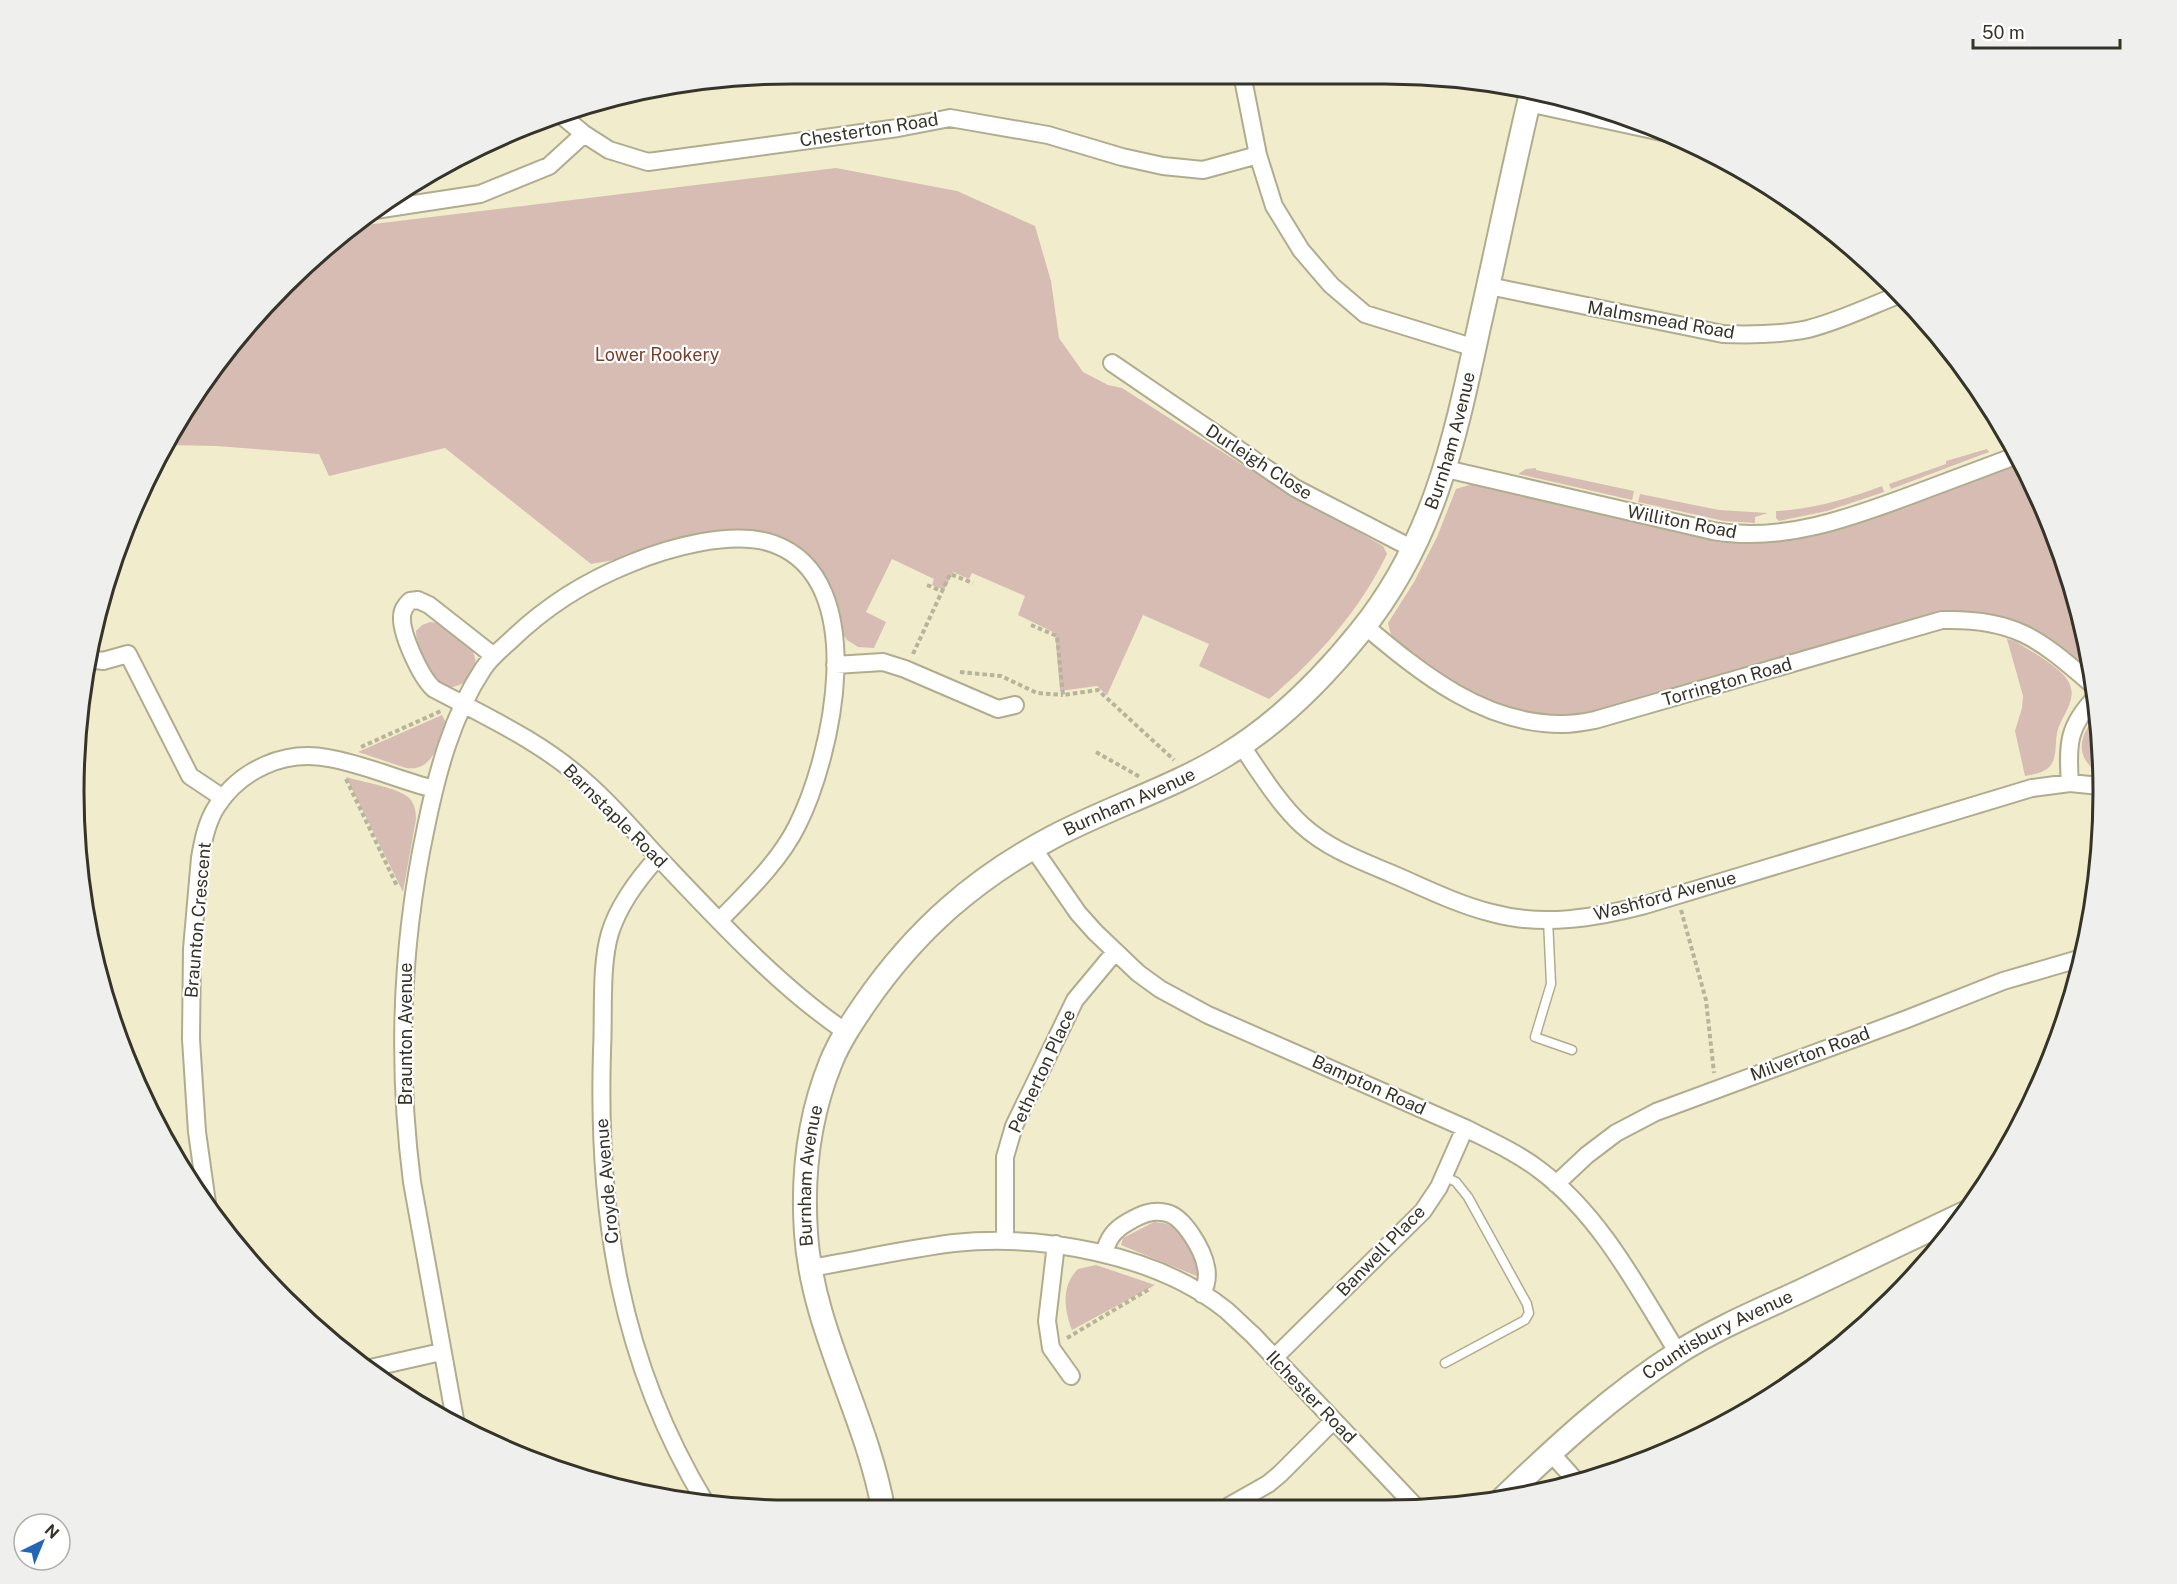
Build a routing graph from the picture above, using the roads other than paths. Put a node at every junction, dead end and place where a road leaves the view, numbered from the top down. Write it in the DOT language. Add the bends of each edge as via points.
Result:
graph roads {
  1 [pos="1244,84"];
  2 [pos="1529,99"];
  3 [pos="568,121"];
  4 [pos="584,134"];
  5 [pos="1258,155"];
  6 [pos="393,207"];
  7 [pos="1489,286"];
  8 [pos="1892,298"];
  9 [pos="1475,348"];
  10 [pos="1112,363"];
  11 [pos="2009,458"];
  12 [pos="1446,469"];
  13 [pos="1413,549"];
  14 [pos="1365,626"];
  15 [pos="494,656"];
  16 [pos="97,660"];
  17 [pos="835,665"];
  18 [pos="2083,676"];
  19 [pos="465,705"];
  20 [pos="1015,705"];
  21 [pos="2088,706"];
  22 [pos="1241,745"];
  23 [pos="2070,783"];
  24 [pos="2093,785"];
  25 [pos="434,789"];
  26 [pos="223,798"];
  27 [pos="1033,848"];
  28 [pos="658,857"];
  29 [pos="1548,920"];
  30 [pos="719,921"];
  31 [pos="1115,952"];
  32 [pos="2072,961"];
  33 [pos="846,1032"];
  34 [pos="1572,1050"];
  35 [pos="1465,1128"];
  36 [pos="1444,1176"];
  37 [pos="1556,1184"];
  38 [pos="205,1188"];
  39 [pos="1949,1221"];
  40 [pos="1005,1240"];
  41 [pos="1056,1244"];
  42 [pos="1104,1254"];
  43 [pos="810,1268"];
  44 [pos="1202,1294"];
  45 [pos="441,1352"];
  46 [pos="1678,1353"];
  47 [pos="1274,1358"];
  48 [pos="1445,1363"];
  49 [pos="378,1366"];
  50 [pos="1071,1376"];
  51 [pos="454,1413"];
  52 [pos="1333,1421"];
  53 [pos="1551,1452"];
  54 [pos="1571,1475"];
  55 [pos="1514,1488"];
  56 [pos="701,1494"];
  57 [pos="1408,1499"];
  58 [pos="881,1500"];
  59 [pos="1240,1500"];
  1 -- 5 [label="street"];
  2 -- 7 [label="street, Burnham Avenue"];
  3 -- 4 [label="street, Chesterton Road"];
  4 -- 5 [label="street, Chesterton Road" via="609,150 648,162 950,118 1048,135 1163,166 1203,170"];
  4 -- 6 [label="street" via="549,166 480,194"];
  5 -- 9 [label="street" via="1274,206 1301,250 1331,285 1365,314"];
  7 -- 8 [label="street, Malmsmead Road" via="1723,334 1807,329"];
  7 -- 9 [label="street, Burnham Avenue"];
  9 -- 12 [label="street, Burnham Avenue"];
  10 -- 13 [label="street, Durleigh Close" via="1295,488"];
  11 -- 12 [label="street, Williton Road" via="1866,512 1803,529 1759,535 1713,531"];
  12 -- 13 [label="street, Burnham Avenue"];
  13 -- 14 [label="street, Burnham Avenue"];
  14 -- 18 [label="street, Torrington Road" via="1447,689 1502,715 1533,722 1596,720 1942,620 1993,623 2017,629 2055,652"];
  14 -- 22 [label="street, Burnham Avenue" via="1289,707"];
  15 -- 17 [label="street, Braunton Avenue" via="562,597 603,575 656,554 738,538 774,544 802,561 814,575 833,626"];
  15 -- 19 [label="street, Braunton Avenue"];
  15 -- 19 [label="street, Barnstaple Road" via="429,605 418,600 404,607 403,627 426,682"];
  16 -- 26 [label="street" via="128,654 190,776"];
  17 -- 20 [label="street" via="883,662 998,709"];
  17 -- 30 [label="street, Braunton Avenue" via="826,746 806,808 771,865"];
  19 -- 25 [label="street, Braunton Avenue" via="442,756"];
  19 -- 28 [label="street, Barnstaple Road" via="574,771"];
  21 -- 23 [label="street" via="2077,718 2068,743"];
  22 -- 27 [label="street, Burnham Avenue" via="1190,775"];
  22 -- 29 [label="street, Washford Avenue" via="1291,814 1316,837 1338,850 1460,903 1494,914"];
  23 -- 24 [label="street, Washford Avenue"];
  23 -- 29 [label="street, Washford Avenue" via="2032,788 1608,915"];
  25 -- 26 [label="street, Braunton Crescent" via="328,758 308,756 267,764 248,774"];
  25 -- 45 [label="street, Braunton Avenue" via="409,923 403,1057 407,1147"];
  26 -- 38 [label="street, Braunton Crescent" via="204,838 192,948 192,1087"];
  27 -- 31 [label="street, Bampton Road" via="1078,913"];
  27 -- 33 [label="street, Burnham Avenue" via="974,888 913,941"];
  28 -- 30 [label="street, Barnstaple Road"];
  28 -- 56 [label="street, Croyde Avenue" via="629,893 609,936 601,1098 604,1180 615,1265 634,1343 663,1422"];
  29 -- 34 [label="lane" via="1551,984 1535,1037"];
  30 -- 33 [label="street, Barnstaple Road" via="798,996"];
  31 -- 35 [label="street, Bampton Road" via="1160,989 1208,1015"];
  31 -- 40 [label="street, Petherton Place" via="1075,1000 1014,1126 1005,1157"];
  32 -- 37 [label="street, Milverton Road" via="2003,981 1638,1120 1587,1155"];
  33 -- 43 [label="street, Burnham Avenue" via="830,1065 809,1143 804,1207"];
  35 -- 36 [label="street, Banwell Place"];
  35 -- 37 [label="street, Bampton Road" via="1526,1161"];
  36 -- 47 [label="street, Banwell Place" via="1410,1224"];
  36 -- 48 [label="lane" via="1456,1182 1468,1197 1529,1313 1525,1320"];
  37 -- 46 [label="street, Bampton Road" via="1590,1219 1624,1266"];
  39 -- 46 [label="street, Countisbury Avenue"];
  40 -- 41 [label="street, Ilchester Road"];
  40 -- 43 [label="street, Ilchester Road" via="945,1245"];
  41 -- 42 [label="street, Ilchester Road"];
  41 -- 50 [label="street" via="1047,1321 1051,1347"];
  42 -- 44 [label="street, Ilchester Road" via="1169,1277"];
  42 -- 44 [label="street" via="1112,1234 1141,1215 1152,1211 1174,1215 1184,1224 1204,1261 1206,1280"];
  43 -- 58 [label="street, Burnham Avenue" via="813,1291 874,1467"];
  44 -- 47 [label="street, Ilchester Road" via="1225,1309"];
  45 -- 49 [label="street"];
  45 -- 51 [label="street, Braunton Avenue"];
  46 -- 53 [label="street, Countisbury Avenue" via="1600,1409"];
  47 -- 52 [label="street, Ilchester Road"];
  52 -- 57 [label="street, Ilchester Road"];
  52 -- 59 [label="street" via="1280,1474"];
  53 -- 54 [label="street"];
  53 -- 55 [label="street, Countisbury Avenue"];
}
